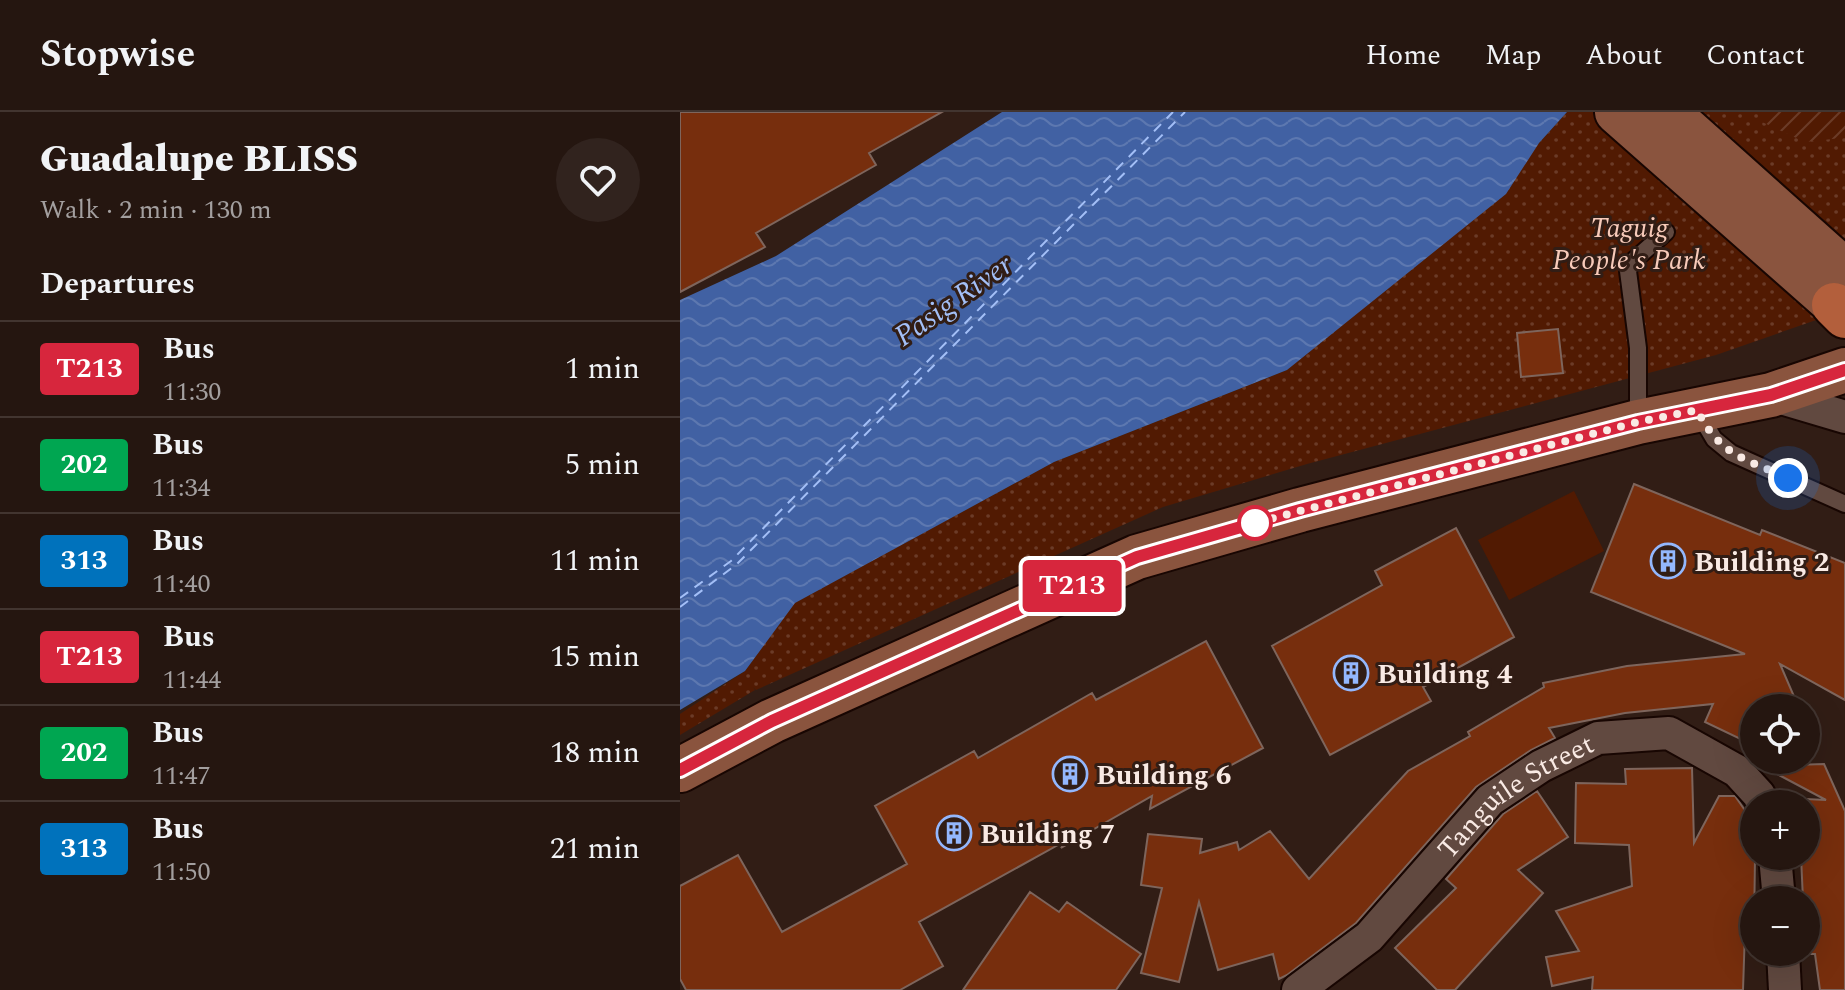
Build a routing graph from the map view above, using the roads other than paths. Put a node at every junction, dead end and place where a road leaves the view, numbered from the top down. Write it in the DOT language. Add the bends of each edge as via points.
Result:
graph roads {
  1 [pos="1617,112"];
  2 [pos="1667,112"];
  3 [pos="1666,232"];
  4 [pos="1842,301"];
  5 [pos="1845,370"];
  6 [pos="1771,395"];
  7 [pos="1697,410"];
  8 [pos="1845,417"];
  9 [pos="1638,422"];
  10 [pos="1845,504"];
  11 [pos="680,770"];
  12 [pos="1754,790"];
  13 [pos="1784,966"];
  14 [pos="1298,990"];
  15 [pos="1785,990"];
  1 -- 4 [label="main road"];
  2 -- 4 [label="main road"];
  3 -- 9 [label="lane" via="1628,271 1638,348"];
  5 -- 6 [label="main road"];
  6 -- 7 [label="main road"];
  6 -- 8 [label="street"];
  7 -- 9 [label="main road"];
  7 -- 10 [label="lane" via="1714,439 1731,453"];
  9 -- 11 [label="main road" via="1137,557 772,721"];
  12 -- 14 [label="street, Tanguile Street" via="1737,771 1669,733 1598,738 1541,766 1490,800 1369,937"];
  13 -- 15 [label="street"];
}
